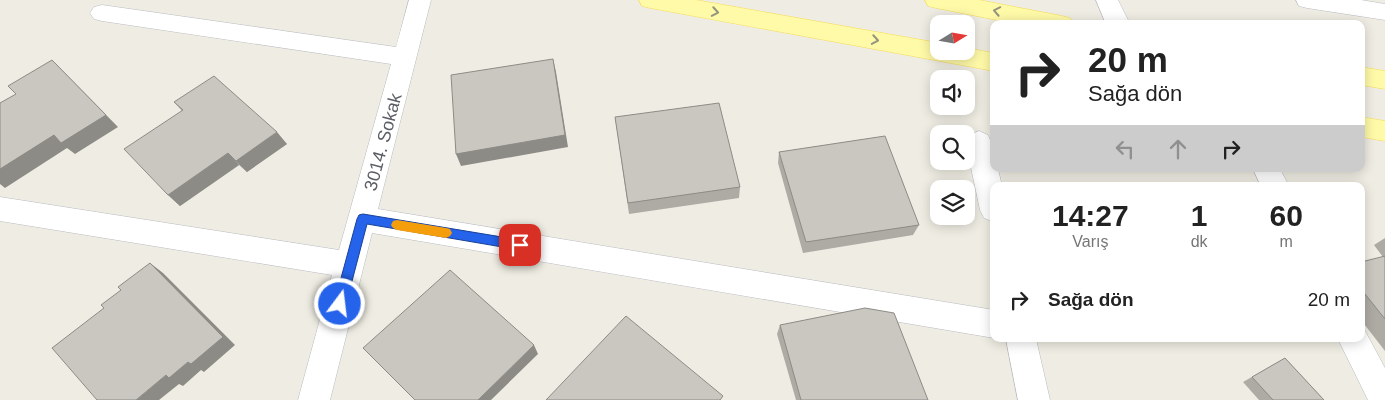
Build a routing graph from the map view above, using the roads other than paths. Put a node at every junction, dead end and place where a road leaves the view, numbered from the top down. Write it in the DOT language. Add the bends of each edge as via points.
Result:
graph roads {
  1 [pos="420,0"];
  2 [pos="650,0"];
  3 [pos="1107,0"];
  4 [pos="1307,0"];
  5 [pos="943,1"];
  6 [pos="102,12"];
  7 [pos="1385,12"];
  8 [pos="1041,20"];
  9 [pos="1116,20"];
  10 [pos="405,57"];
  11 [pos="990,61"];
  12 [pos="1365,77"];
  13 [pos="1385,80"];
  14 [pos="1365,128"];
  15 [pos="1385,131"];
  16 [pos="979,142"];
  17 [pos="990,192"];
  18 [pos="0,209"];
  19 [pos="363,219"];
  20 [pos="350,266"];
  21 [pos="990,323"];
  22 [pos="1022,342"];
  23 [pos="1355,342"];
  24 [pos="314,400"];
  25 [pos="1034,400"];
  26 [pos="1385,400"];
  1 -- 10 [label="street, 3014. Sokak"];
  2 -- 11 [label="main road, one-way"];
  3 -- 9 [label="street"];
  4 -- 7 [label="street"];
  8 -- 5 [label="main road, one-way"];
  6 -- 10 [label="street"];
  10 -- 19 [label="street, 3014. Sokak"];
  12 -- 13 [label="main road"];
  14 -- 15 [label="main road"];
  16 -- 17 [label="street"];
  18 -- 20 [label="street"];
  19 -- 20 [label="street, 3014. Sokak"];
  19 -- 21 [label="street"];
  20 -- 24 [label="street, 3014. Sokak"];
  22 -- 25 [label="street"];
  23 -- 26 [label="street"];
}
